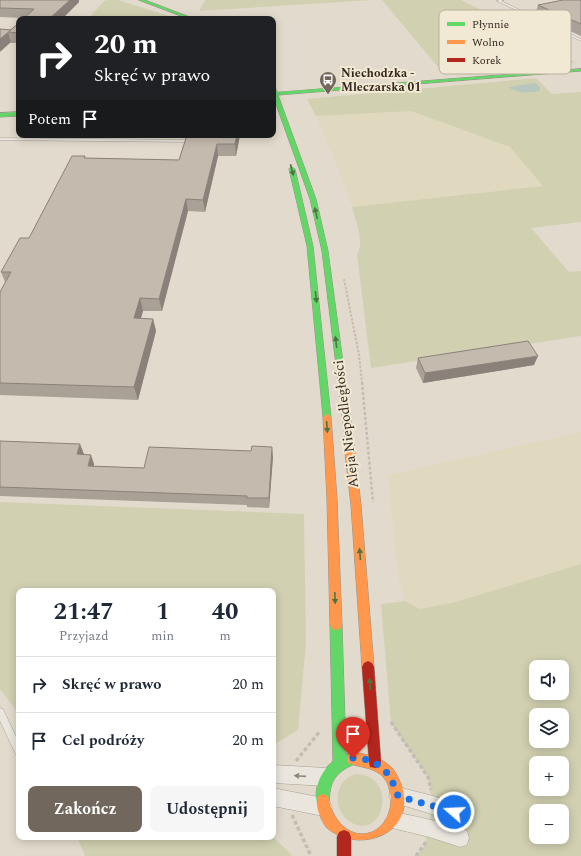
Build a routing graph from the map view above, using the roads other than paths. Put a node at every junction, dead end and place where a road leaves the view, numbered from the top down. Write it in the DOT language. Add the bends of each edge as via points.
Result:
graph roads {
  1 [pos="141,0"];
  2 [pos="153,0"];
  3 [pos="497,0"];
  4 [pos="503,0"];
  5 [pos="518,10"];
  6 [pos="186,16"];
  7 [pos="195,16"];
  8 [pos="571,35"];
  9 [pos="581,40"];
  10 [pos="581,70"];
  11 [pos="571,71"];
  12 [pos="523,74"];
  13 [pos="276,91"];
  14 [pos="276,97"];
  15 [pos="16,114"];
  16 [pos="0,115"];
  17 [pos="276,120"];
  18 [pos="0,139"];
  19 [pos="194,141"];
  20 [pos="0,712"];
  21 [pos="16,746"];
  22 [pos="375,762"];
  23 [pos="340,763"];
  24 [pos="276,774"];
  25 [pos="326,777"];
  26 [pos="398,796"];
  27 [pos="276,799"];
  28 [pos="323,807"];
  29 [pos="464,815"];
  30 [pos="394,821"];
  31 [pos="344,837"];
  32 [pos="460,838"];
  33 [pos="344,856"];
  1 -- 6 [label="main road"];
  2 -- 7 [label="main road"];
  3 -- 4 [label="lane"];
  3 -- 5 [label="lane"];
  8 -- 9 [label="lane"];
  10 -- 11 [label="main road"];
  12 -- 13 [label="main road"];
  22 -- 14 [label="main road, Aleja Niepodległości, one-way" via="356,505 325,251 313,199"];
  15 -- 16 [label="main road"];
  17 -- 23 [label="main road, Aleja Niepodległości, one-way" via="292,167 310,246 324,380 332,499"];
  18 -- 19 [label="lane"];
  20 -- 21 [label="lane"];
  22 -- 23 [label="main road" via="353,758"];
  22 -- 26 [label="main road" via="394,782"];
  23 -- 25 [label="main road"];
  25 -- 24 [label="street, one-way"];
  25 -- 28 [label="main road" via="322,793"];
  26 -- 29 [label="street"];
  26 -- 30 [label="main road"];
  27 -- 28 [label="street"];
  28 -- 31 [label="main road" via="334,830"];
  30 -- 31 [label="main road" via="379,843 357,842"];
  30 -- 32 [label="street"];
  31 -- 33 [label="main road"];
}
